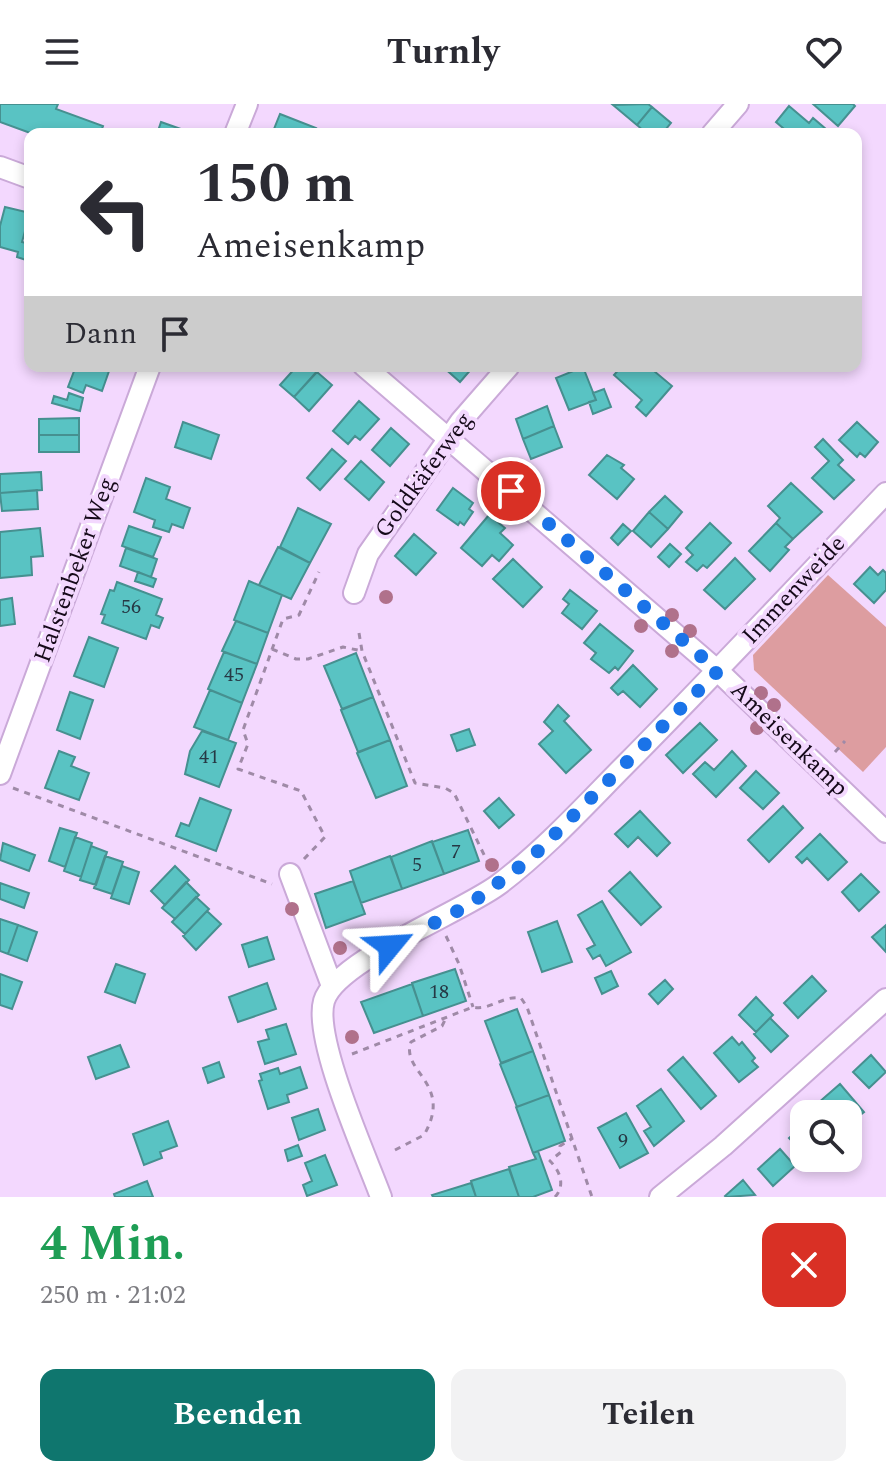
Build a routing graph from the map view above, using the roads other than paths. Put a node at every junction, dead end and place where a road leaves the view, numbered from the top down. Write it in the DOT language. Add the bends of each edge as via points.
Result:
graph roads {
  1 [pos="247,104"];
  2 [pos="738,104"];
  3 [pos="237,128"];
  4 [pos="717,128"];
  5 [pos="0,167"];
  6 [pos="24,176"];
  7 [pos="148,372"];
  8 [pos="371,372"];
  9 [pos="504,372"];
  10 [pos="450,439"];
  11 [pos="886,493"];
  12 [pos="354,593"];
  13 [pos="718,671"];
  14 [pos="6,781"];
  15 [pos="886,832"];
  16 [pos="290,886"];
  17 [pos="332,986"];
  18 [pos="886,999"];
  19 [pos="381,1197"];
  20 [pos="660,1197"];
  1 -- 3 [label="street"];
  2 -- 4 [label="street"];
  5 -- 6 [label="street"];
  7 -- 14 [label="street, Halstenbeker Weg"];
  8 -- 10 [label="street, Ameisenkamp"];
  9 -- 10 [label="street, Goldkäferweg"];
  10 -- 12 [label="street, Goldkäferweg" via="368,554"];
  10 -- 13 [label="street, Ameisenkamp"];
  11 -- 13 [label="street, Immenweide"];
  13 -- 15 [label="street, Ameisenkamp"];
  13 -- 17 [label="street, Immenweide" via="522,866 469,905 366,959"];
  16 -- 17 [label="street"];
  17 -- 19 [label="street" via="324,1000 324,1036"];
  18 -- 20 [label="street"];
}
